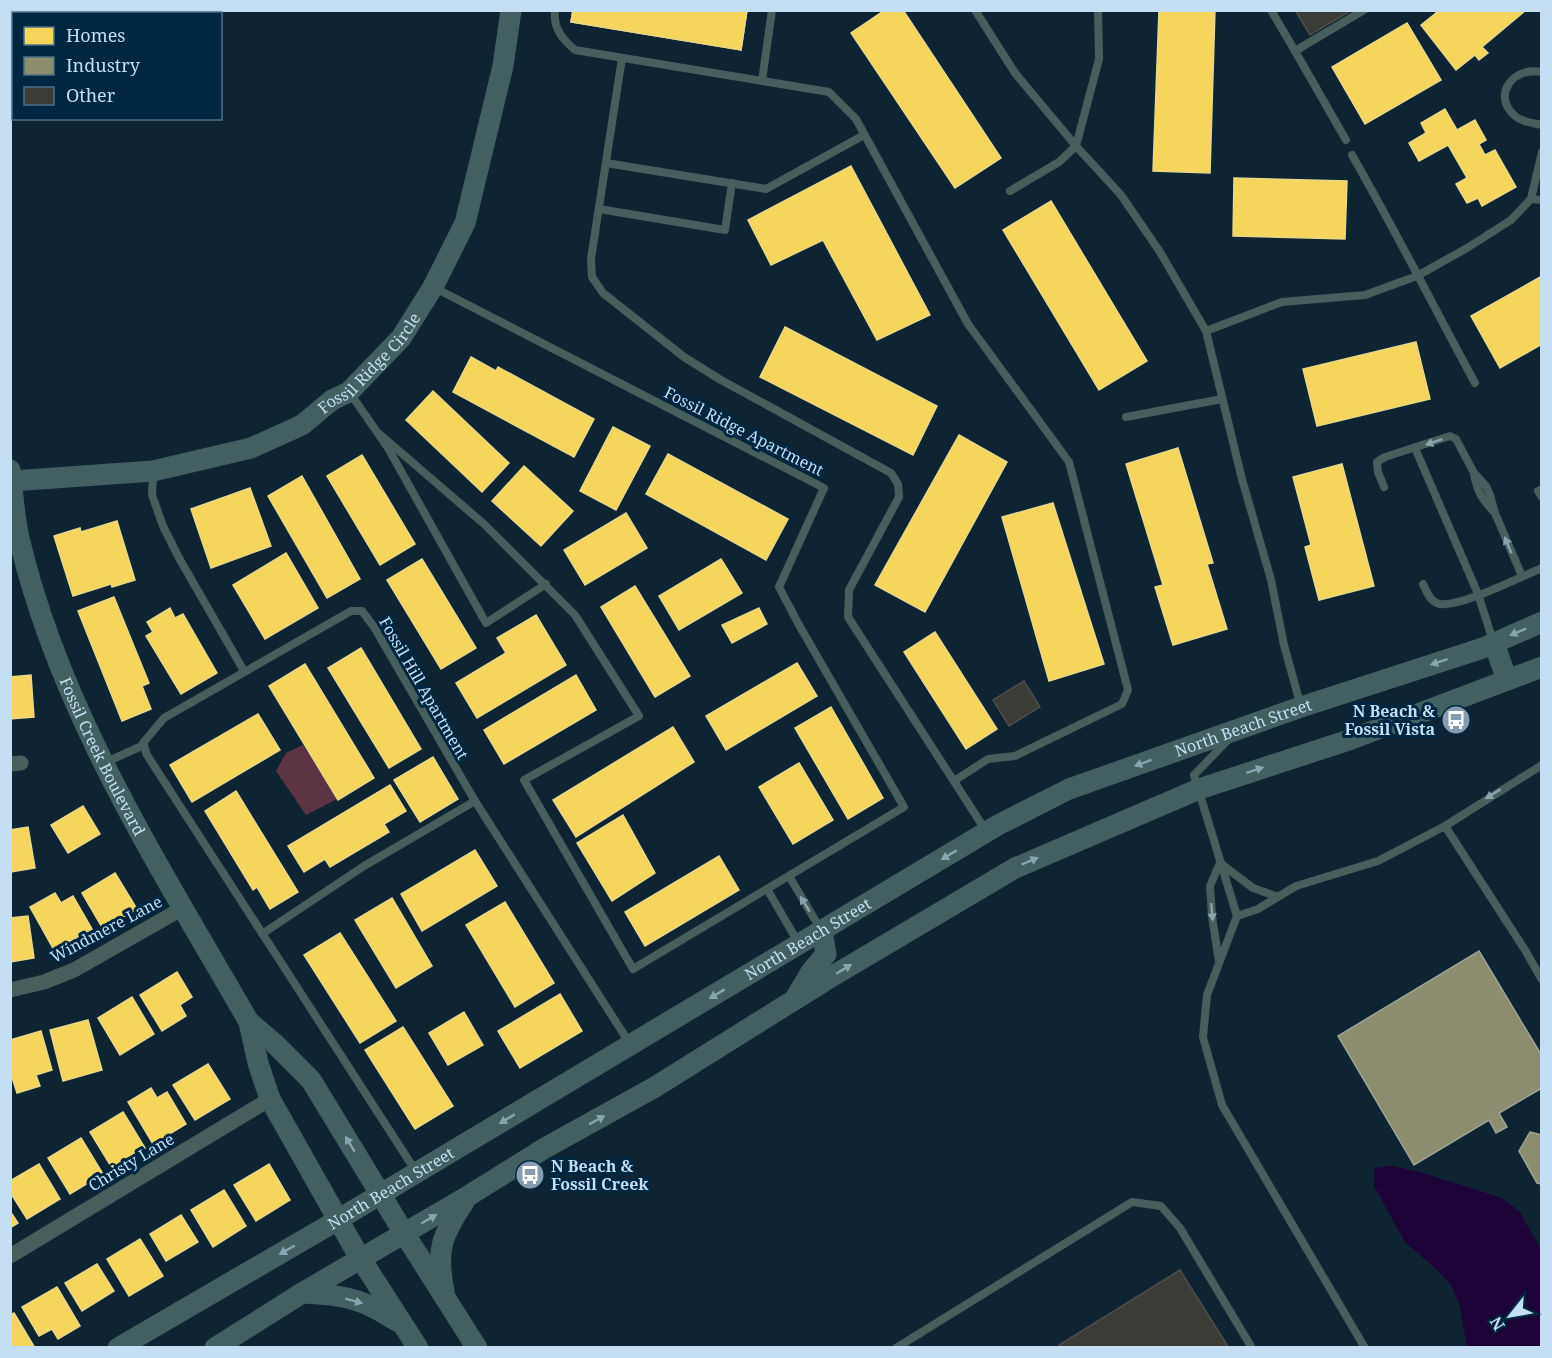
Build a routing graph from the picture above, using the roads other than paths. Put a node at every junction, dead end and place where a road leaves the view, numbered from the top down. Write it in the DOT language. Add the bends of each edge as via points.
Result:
graph roads {
  1 [pos="511,10"];
  2 [pos="555,10"];
  3 [pos="772,10"];
  4 [pos="975,10"];
  5 [pos="1098,10"];
  6 [pos="1271,10"];
  7 [pos="1364,10"];
  8 [pos="1295,51"];
  9 [pos="622,58"];
  10 [pos="1542,72"];
  11 [pos="762,81"];
  12 [pos="1542,124"];
  13 [pos="864,135"];
  14 [pos="1346,140"];
  15 [pos="1076,146"];
  16 [pos="1542,152"];
  17 [pos="1352,155"];
  18 [pos="606,163"];
  19 [pos="732,183"];
  20 [pos="1010,191"];
  21 [pos="1531,199"];
  22 [pos="1542,200"];
  23 [pos="599,209"];
  24 [pos="1417,276"];
  25 [pos="433,287"];
  26 [pos="1206,331"];
  27 [pos="1475,382"];
  28 [pos="349,392"];
  29 [pos="1222,399"];
  30 [pos="1126,417"];
  31 [pos="377,432"];
  32 [pos="1415,448"];
  33 [pos="153,471"];
  34 [pos="11,475"];
  35 [pos="1384,487"];
  36 [pos="1542,489"];
  37 [pos="1542,497"];
  38 [pos="1542,568"];
  39 [pos="1522,576"];
  40 [pos="546,584"];
  41 [pos="1423,584"];
  42 [pos="1478,594"];
  43 [pos="1542,622"];
  44 [pos="1494,643"];
  45 [pos="1542,667"];
  46 [pos="244,671"];
  47 [pos="1507,680"];
  48 [pos="1301,707"];
  49 [pos="1238,729"];
  50 [pos="144,745"];
  51 [pos="103,764"];
  52 [pos="1542,765"];
  53 [pos="954,781"];
  54 [pos="1199,789"];
  55 [pos="475,801"];
  56 [pos="1445,826"];
  57 [pos="987,832"];
  58 [pos="1220,863"];
  59 [pos="789,876"];
  60 [pos="767,889"];
  61 [pos="1278,897"];
  62 [pos="183,908"];
  63 [pos="1236,916"];
  64 [pos="822,932"];
  65 [pos="262,934"];
  66 [pos="799,945"];
  67 [pos="1219,962"];
  68 [pos="1542,980"];
  69 [pos="10,990"];
  70 [pos="794,1000"];
  71 [pos="249,1022"];
  72 [pos="631,1045"];
  73 [pos="270,1099"];
  74 [pos="417,1173"];
  75 [pos="381,1194"];
  76 [pos="468,1196"];
  77 [pos="337,1220"];
  78 [pos="404,1233"];
  79 [pos="10,1257"];
  80 [pos="360,1259"];
  81 [pos="302,1293"];
  82 [pos="445,1297"];
  83 [pos="402,1324"];
  84 [pos="118,1347"];
  85 [pos="215,1347"];
  86 [pos="418,1347"];
  87 [pos="477,1347"];
  88 [pos="896,1347"];
  89 [pos="1252,1347"];
  90 [pos="1365,1347"];
  1 -- 25 [label="main road, Fossil Ridge Circle" via="503,66 465,223"];
  2 -- 9 [label="lane" via="554,21 562,38 575,50"];
  3 -- 11 [label="lane"];
  4 -- 15 [label="lane" via="1015,73"];
  5 -- 15 [label="lane" via="1099,59"];
  6 -- 8 [label="lane"];
  7 -- 8 [label="lane"];
  8 -- 14 [label="lane"];
  9 -- 11 [label="lane"];
  9 -- 18 [label="lane"];
  10 -- 12 [label="lane" via="1519,73 1510,81 1506,93 1507,106 1515,116"];
  11 -- 13 [label="lane" via="829,92 856,119"];
  13 -- 19 [label="lane" via="766,189"];
  13 -- 53 [label="lane" via="968,324 1069,462 1128,690 1122,704 1015,756 988,759"];
  15 -- 20 [label="lane" via="1059,162"];
  15 -- 26 [label="lane" via="1121,195"];
  16 -- 21 [label="lane"];
  17 -- 24 [label="lane"];
  18 -- 19 [label="lane"];
  18 -- 23 [label="lane"];
  19 -- 23 [label="lane" via="726,230"];
  21 -- 22 [label="lane"];
  21 -- 24 [label="lane" via="1511,220"];
  23 -- 53 [label="lane" via="591,259 592,277 603,293 684,357 891,472 898,484 899,497 849,590 848,617"];
  24 -- 26 [label="lane" via="1365,295 1282,302"];
  24 -- 27 [label="lane"];
  25 -- 28 [label="main road, Fossil Ridge Circle" via="401,338"];
  25 -- 59 [label="lane, Fossil Ridge Apartment" via="824,488 779,587 904,807"];
  26 -- 29 [label="lane"];
  28 -- 31 [label="lane, Fossil Ridge Apartment"];
  28 -- 33 [label="main road, Fossil Ridge Circle" via="332,400 302,425 250,448"];
  29 -- 30 [label="lane"];
  29 -- 48 [label="lane"];
  31 -- 40 [label="lane, Fossil Ridge Apartment" via="484,524"];
  31 -- 40 [label="lane, Fossil Ridge Apartment" via="486,622"];
  32 -- 35 [label="lane" via="1377,462"];
  39 -- 32 [label="lane, one-way" via="1495,513 1477,490 1474,473 1456,439 1449,436"];
  32 -- 42 [label="lane"];
  33 -- 34 [label="main road, Fossil Ridge Circle"];
  33 -- 46 [label="lane" via="152,495 163,526"];
  34 -- 51 [label="main road, Fossil Creek Boulevard" via="18,535 40,616"];
  36 -- 37 [label="lane" via="1538,491"];
  38 -- 39 [label="lane"];
  39 -- 42 [label="lane"];
  40 -- 60 [label="lane, Fossil Ridge Apartment" via="575,615 639,716 524,780 633,969"];
  41 -- 42 [label="lane" via="1431,600 1439,604 1455,603"];
  42 -- 44 [label="lane"];
  43 -- 44 [label="main road, North Beach Street, one-way"];
  44 -- 47 [label="main road"];
  44 -- 48 [label="main road, North Beach Street, one-way"];
  45 -- 47 [label="main road"];
  46 -- 50 [label="lane, Fossil Hill Apartment" via="164,718"];
  46 -- 55 [label="lane, Fossil Hill Apartment" via="351,611 362,611"];
  54 -- 47 [label="main road, one-way" via="1348,740"];
  48 -- 49 [label="main road, North Beach Street"];
  49 -- 54 [label="lane" via="1194,775"];
  49 -- 57 [label="main road, North Beach Street, one-way" via="1069,789"];
  50 -- 51 [label="lane"];
  50 -- 65 [label="lane" via="160,778"];
  51 -- 62 [label="main road, Fossil Creek Boulevard"];
  52 -- 56 [label="lane, one-way"];
  53 -- 57 [label="lane"];
  54 -- 58 [label="lane"];
  70 -- 54 [label="main road, one-way" via="1015,868"];
  55 -- 65 [label="lane" via="364,866"];
  55 -- 72 [label="lane, Fossil Hill Apartment"];
  56 -- 61 [label="lane" via="1378,861 1296,886"];
  56 -- 68 [label="lane"];
  57 -- 64 [label="main road, North Beach Street, one-way"];
  58 -- 61 [label="lane" via="1253,888"];
  58 -- 63 [label="lane"];
  58 -- 67 [label="lane, one-way" via="1210,886"];
  59 -- 60 [label="lane, Fossil Ridge Apartment"];
  64 -- 59 [label="lane, one-way"];
  60 -- 66 [label="lane"];
  61 -- 63 [label="lane"];
  62 -- 69 [label="street, Windmere Lane" via="74,970"];
  62 -- 71 [label="main road, Fossil Creek Boulevard"];
  63 -- 67 [label="lane"];
  64 -- 66 [label="main road, North Beach Street"];
  64 -- 70 [label="main road" via="826,954"];
  65 -- 74 [label="lane"];
  66 -- 72 [label="main road, North Beach Street, one-way"];
  67 -- 90 [label="lane" via="1207,995 1203,1036 1222,1105"];
  76 -- 70 [label="main road, one-way"];
  71 -- 73 [label="main road, Fossil Creek Boulevard"];
  75 -- 71 [label="main road, Fossil Creek Boulevard, one-way" via="311,1080"];
  72 -- 74 [label="main road, North Beach Street, one-way"];
  73 -- 77 [label="main road, Fossil Creek Boulevard"];
  73 -- 79 [label="street, Christy Lane"];
  74 -- 75 [label="main road, North Beach Street"];
  75 -- 77 [label="main road, North Beach Street"];
  75 -- 78 [label="main road, Fossil Creek Boulevard"];
  78 -- 76 [label="main road, one-way"];
  76 -- 82 [label="main road" via="443,1240 440,1267"];
  77 -- 80 [label="main road, Fossil Creek Boulevard"];
  77 -- 84 [label="main road, North Beach Street, one-way"];
  78 -- 80 [label="main road"];
  78 -- 82 [label="main road, Fossil Creek Boulevard"];
  80 -- 81 [label="main road"];
  80 -- 83 [label="main road, Fossil Creek Boulevard"];
  81 -- 83 [label="main road, one-way" via="354,1300"];
  81 -- 85 [label="main road"];
  82 -- 87 [label="main road, Fossil Creek Boulevard"];
  83 -- 86 [label="main road, Fossil Creek Boulevard"];
  88 -- 89 [label="lane" via="1132,1202 1161,1206 1180,1227"];
}
